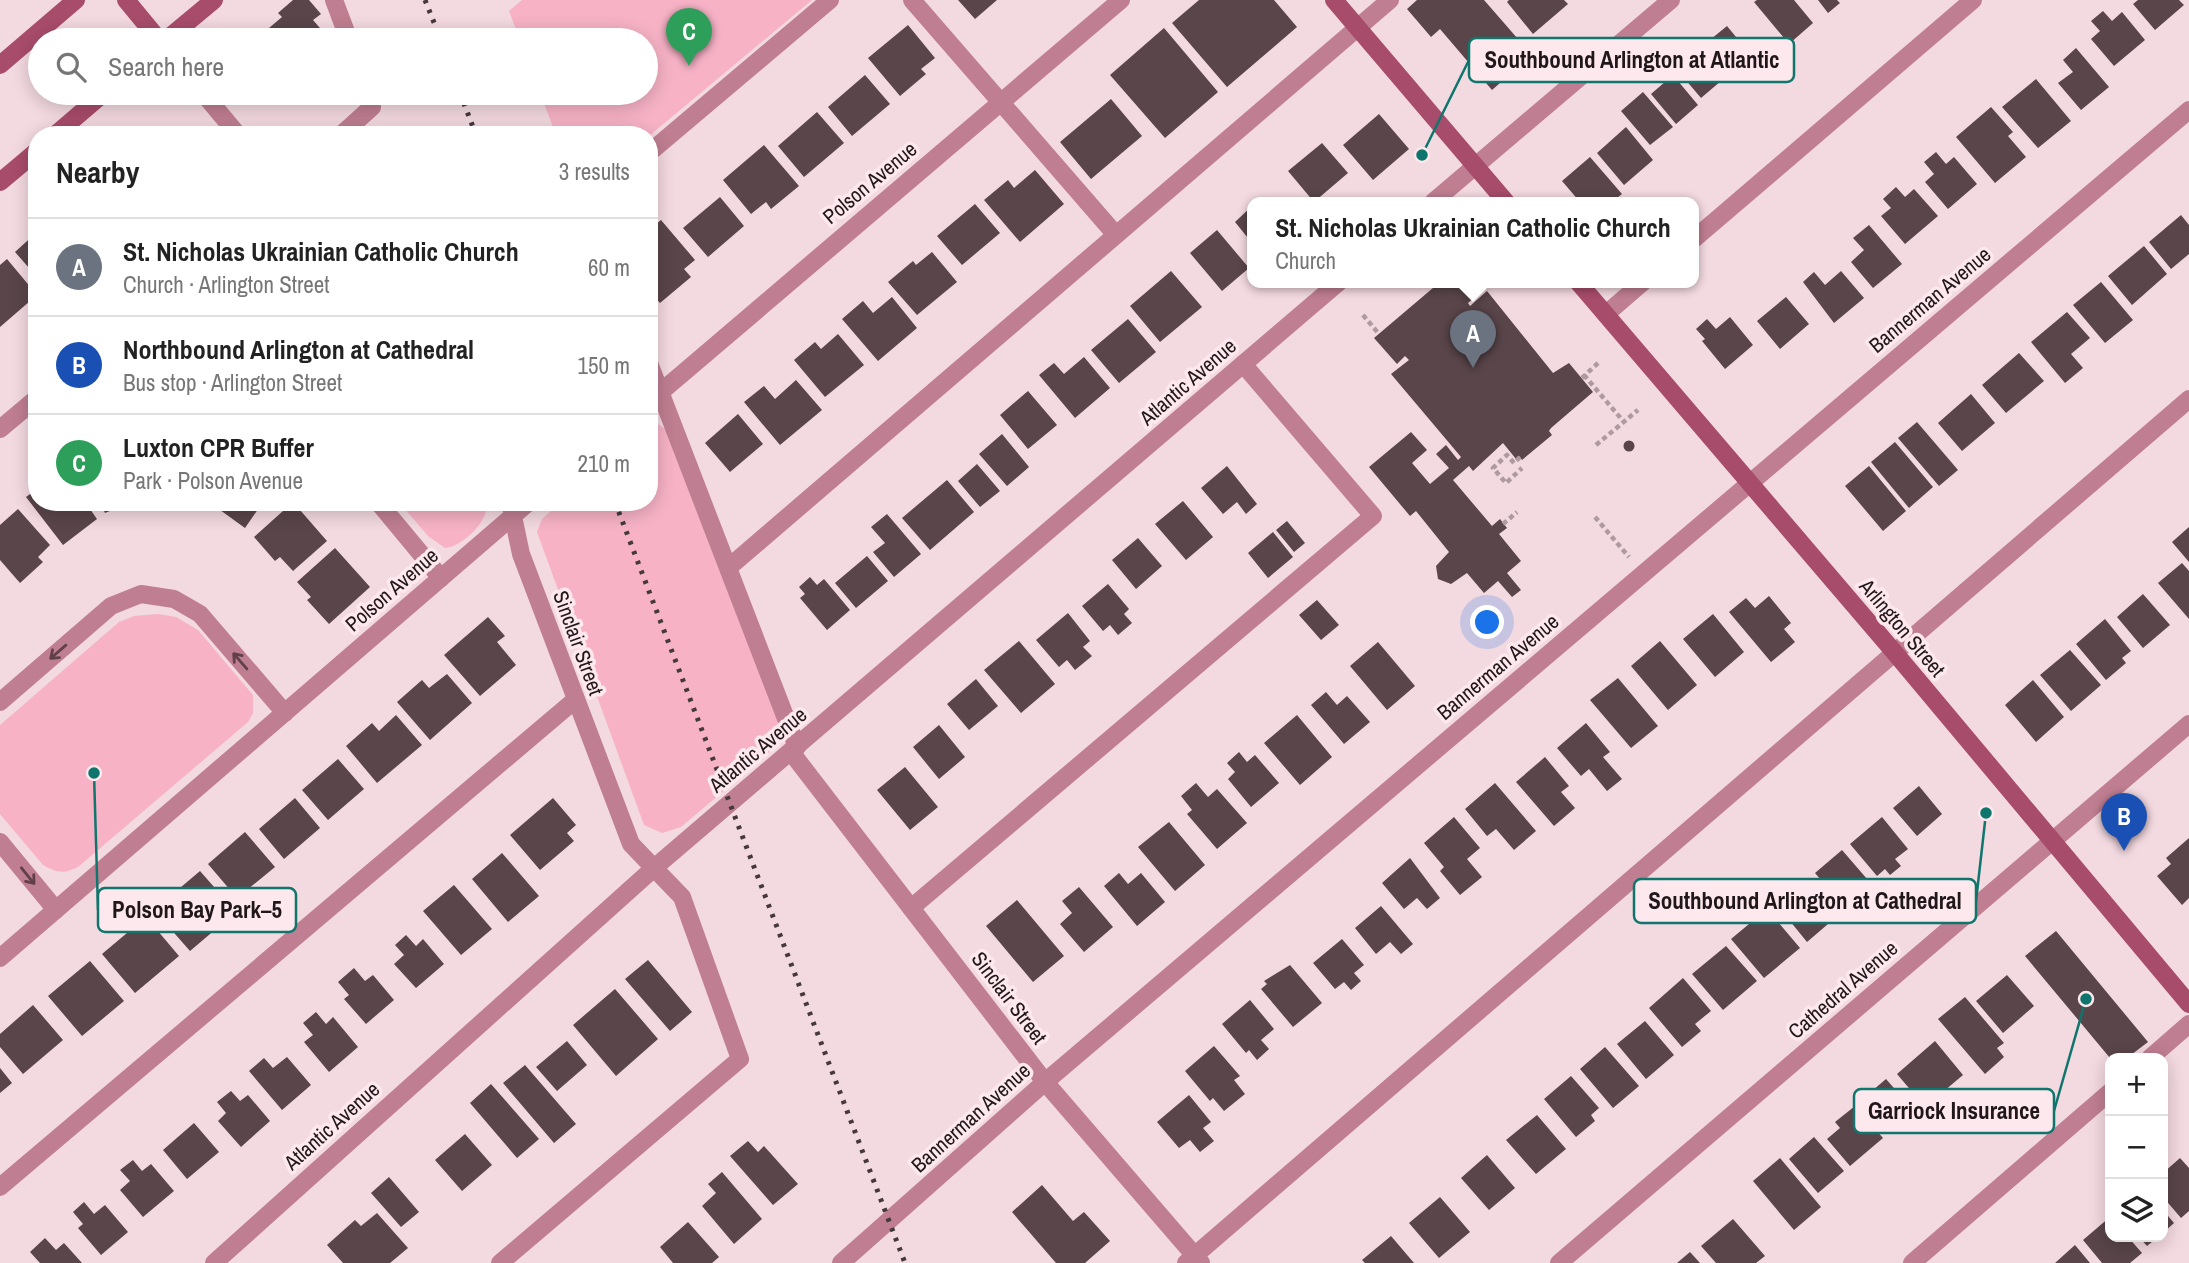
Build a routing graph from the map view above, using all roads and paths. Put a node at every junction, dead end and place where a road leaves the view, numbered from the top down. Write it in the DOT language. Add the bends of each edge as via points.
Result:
graph roads {
  1 [pos="76,0"];
  2 [pos="126,0"];
  3 [pos="214,0"];
  4 [pos="334,0"];
  5 [pos="830,0"];
  6 [pos="912,0"];
  7 [pos="1121,0"];
  8 [pos="1334,0"];
  9 [pos="1390,0"];
  10 [pos="1671,0"];
  11 [pos="1973,0"];
  12 [pos="43,28"];
  13 [pos="149,28"];
  14 [pos="180,28"];
  15 [pos="344,28"];
  16 [pos="1357,28"];
  17 [pos="28,41"];
  18 [pos="0,65"];
  19 [pos="1001,102"];
  20 [pos="90,105"];
  21 [pos="213,105"];
  22 [pos="371,105"];
  23 [pos="2189,110"];
  24 [pos="66,126"];
  25 [pos="230,126"];
  26 [pos="351,126"];
  27 [pos="658,145"];
  28 [pos="28,159"];
  29 [pos="1475,166"];
  30 [pos="0,182"];
  31 [pos="1439,197"];
  32 [pos="1502,197"];
  33 [pos="1699,234"];
  34 [pos="1116,235"];
  35 [pos="1332,288"];
  36 [pos="1582,288"];
  37 [pos="1636,288"];
  38 [pos="1606,314"];
  39 [pos="1363,315"];
  40 [pos="1380,334"];
  41 [pos="1598,363"];
  42 [pos="1243,364"];
  43 [pos="658,394"];
  44 [pos="2189,400"];
  45 [pos="658,404"];
  46 [pos="28,406"];
  47 [pos="1638,410"];
  48 [pos="1624,422"];
  49 [pos="0,429"];
  50 [pos="1596,445"];
  51 [pos="1520,457"];
  52 [pos="1522,468"];
  53 [pos="1748,484"];
  54 [pos="385,511"];
  55 [pos="510,511"];
  56 [pos="511,511"];
  57 [pos="1517,512"];
  58 [pos="1595,517"];
  59 [pos="1503,524"];
  60 [pos="728,568"];
  61 [pos="1643,573"];
  62 [pos="441,578"];
  63 [pos="1895,653"];
  64 [pos="575,700"];
  65 [pos="0,702"];
  66 [pos="285,713"];
  67 [pos="2189,724"];
  68 [pos="794,749"];
  69 [pos="0,842"];
  70 [pos="2051,842"];
  71 [pos="654,868"];
  72 [pos="911,908"];
  73 [pos="56,910"];
  74 [pos="0,958"];
  75 [pos="2189,1004"];
  76 [pos="2189,1024"];
  77 [pos="2156,1053"];
  78 [pos="1045,1082"];
  79 [pos="2105,1096"];
  80 [pos="0,1187"];
  81 [pos="1194,1261"];
  82 [pos="214,1263"];
  83 [pos="500,1263"];
  84 [pos="841,1263"];
  85 [pos="1559,1263"];
  86 [pos="1912,1263"];
  1 -- 12 [label="main road"];
  2 -- 13 [label="main road"];
  3 -- 14 [label="main road"];
  4 -- 15 [label="street"];
  5 -- 27 [label="street"];
  6 -- 19 [label="street"];
  7 -- 19 [label="street, Polson Avenue"];
  8 -- 16 [label="main road"];
  9 -- 16 [label="street"];
  10 -- 29 [label="street"];
  11 -- 33 [label="street"];
  16 -- 29 [label="main road"];
  16 -- 34 [label="street"];
  17 -- 18 [label="main road"];
  19 -- 34 [label="street"];
  19 -- 43 [label="street, Polson Avenue"];
  20 -- 24 [label="main road"];
  21 -- 25 [label="street"];
  22 -- 26 [label="street"];
  23 -- 53 [label="street, Bannerman Avenue"];
  28 -- 30 [label="main road"];
  29 -- 31 [label="street"];
  29 -- 32 [label="main road"];
  34 -- 60 [label="street"];
  35 -- 42 [label="street, Atlantic Avenue"];
  36 -- 38 [label="main road, Arlington Street"];
  37 -- 38 [label="street"];
  38 -- 53 [label="main road, Arlington Street"];
  39 -- 40 [label="path"];
  41 -- 48 [label="path" via="1583,377"];
  42 -- 68 [label="street, Atlantic Avenue"];
  42 -- 72 [label="street" via="1373,516"];
  44 -- 63 [label="street"];
  45 -- 60 [label="street, Sinclair Street"];
  46 -- 49 [label="street"];
  47 -- 48 [label="path"];
  48 -- 50 [label="path"];
  51 -- 52 [label="path" via="1514,463 1507,455 1493,468 1506,483"];
  53 -- 61 [label="street, Bannerman Avenue"];
  53 -- 63 [label="main road, Arlington Street"];
  54 -- 62 [label="street"];
  55 -- 62 [label="street, Polson Avenue"];
  56 -- 64 [label="street, Sinclair Street" via="521,554"];
  57 -- 59 [label="path"];
  58 -- 61 [label="path"];
  60 -- 68 [label="street, Sinclair Street"];
  61 -- 78 [label="street, Bannerman Avenue"];
  62 -- 66 [label="street, Polson Avenue"];
  63 -- 70 [label="main road, Arlington Street"];
  63 -- 81 [label="street"];
  64 -- 71 [label="street, Sinclair Street" via="631,844"];
  64 -- 80 [label="street"];
  66 -- 65 [label="street, one-way" via="200,614 174,599 141,594 111,606"];
  66 -- 73 [label="street, Polson Avenue"];
  67 -- 70 [label="street, Cathedral Avenue"];
  68 -- 71 [label="street, Atlantic Avenue"];
  68 -- 72 [label="street, Sinclair Street"];
  69 -- 73 [label="street, one-way"];
  70 -- 75 [label="main road, Arlington Street"];
  70 -- 85 [label="street, Cathedral Avenue"];
  71 -- 82 [label="street, Atlantic Avenue"];
  71 -- 83 [label="street, Sinclair Street" via="682,897 740,1059"];
  72 -- 78 [label="street, Sinclair Street"];
  73 -- 74 [label="street, Polson Avenue"];
  76 -- 77 [label="street"];
  78 -- 81 [label="street, Sinclair Street"];
  78 -- 84 [label="street, Bannerman Avenue"];
  79 -- 86 [label="street"];
}
